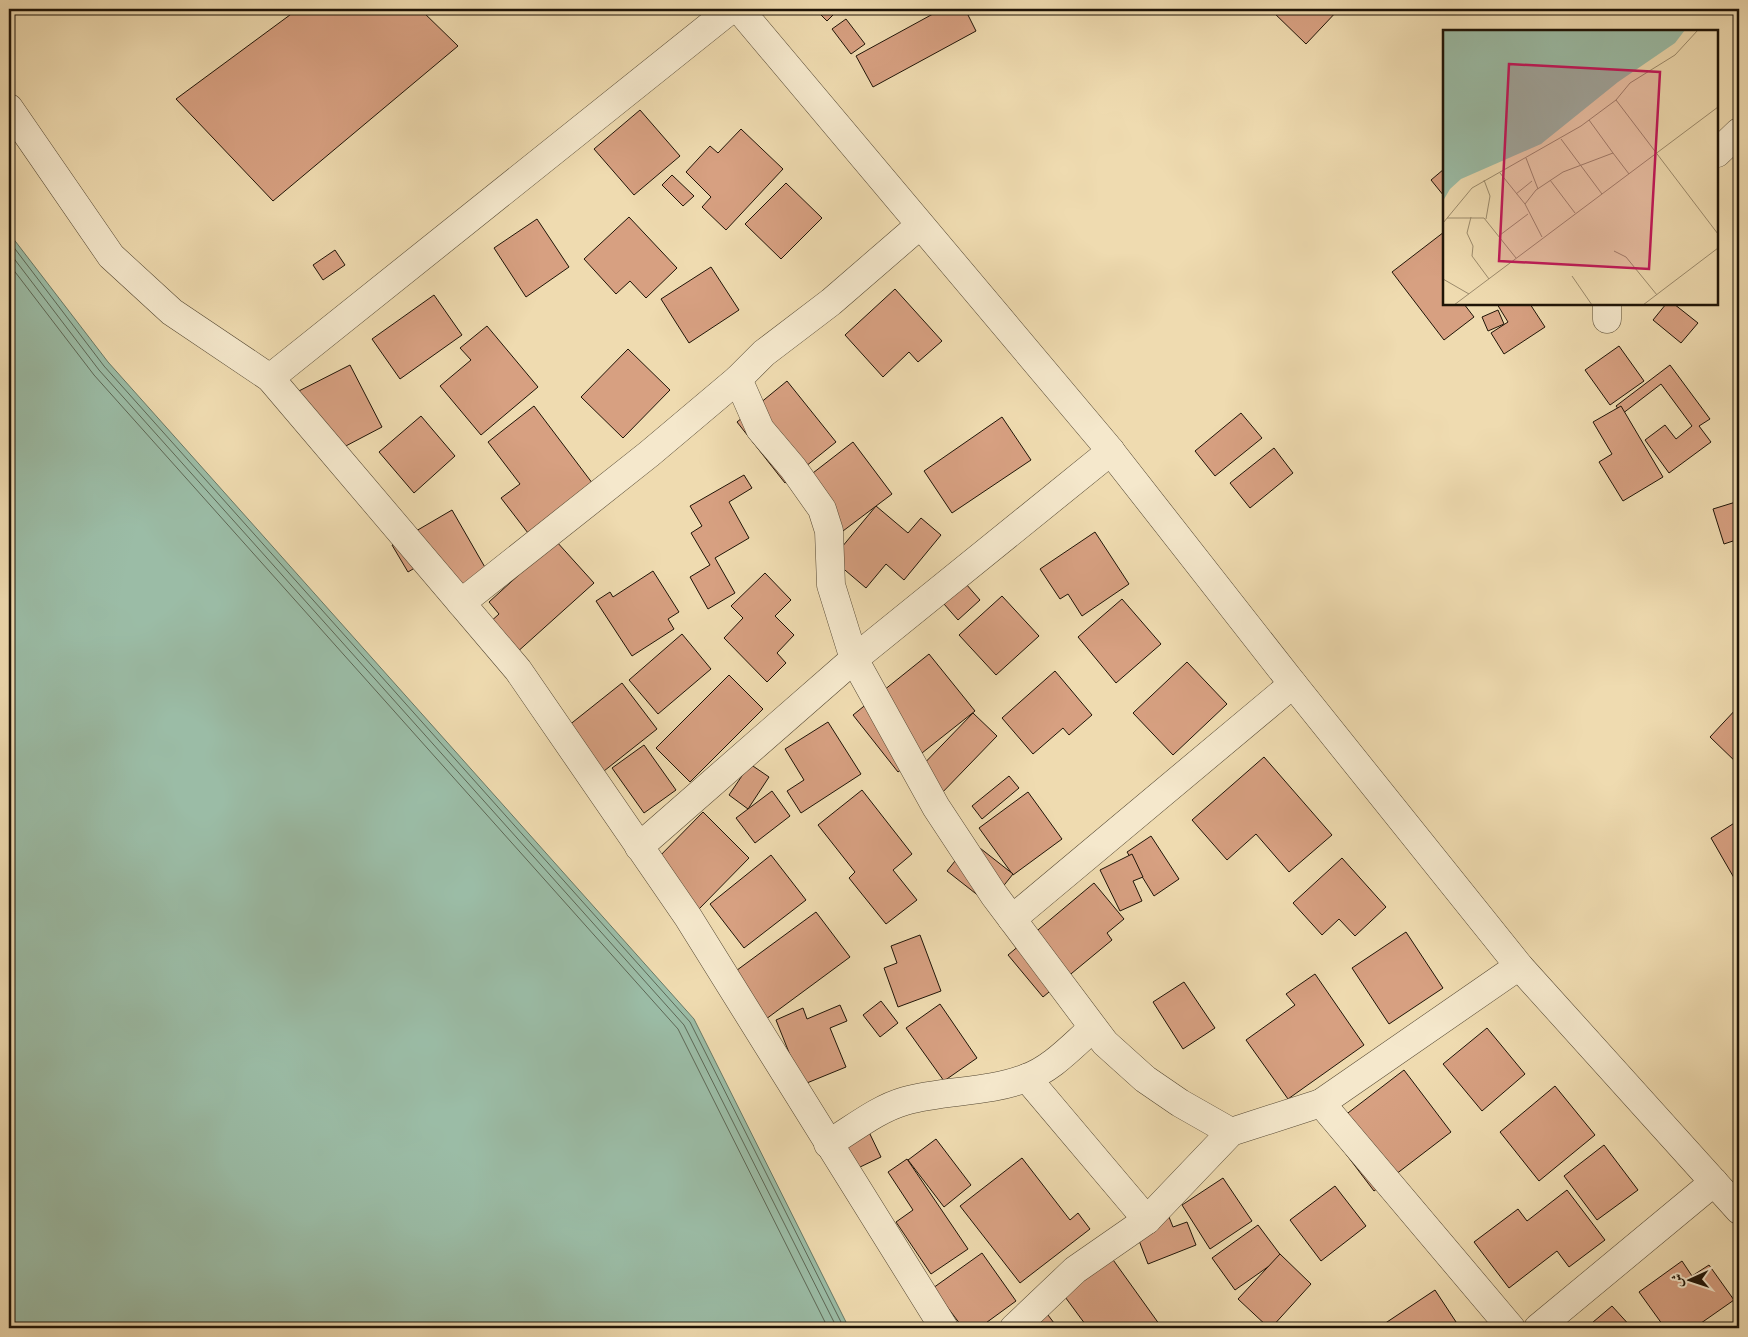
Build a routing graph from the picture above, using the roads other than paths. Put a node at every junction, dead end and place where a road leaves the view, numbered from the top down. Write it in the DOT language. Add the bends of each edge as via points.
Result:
graph roads {
  1 [pos="731,9"];
  2 [pos="739,9"];
  3 [pos="9,108"];
  4 [pos="1739,132"];
  5 [pos="1718,152"];
  6 [pos="920,225"];
  7 [pos="270,378"];
  8 [pos="738,379"];
  9 [pos="1111,451"];
  10 [pos="461,603"];
  11 [pos="854,659"];
  12 [pos="1293,684"];
  13 [pos="639,847"];
  14 [pos="1012,919"];
  15 [pos="1519,966"];
  16 [pos="1093,1028"];
  17 [pos="1027,1078"];
  18 [pos="1321,1103"];
  19 [pos="1231,1132"];
  20 [pos="828,1144"];
  21 [pos="1714,1182"];
  22 [pos="1739,1210"];
  23 [pos="1146,1220"];
  24 [pos="944,1328"];
  25 [pos="1014,1328"];
  26 [pos="1512,1328"];
  27 [pos="1538,1328"];
  1 -- 7 [label="street"];
  2 -- 6 [label="street"];
  3 -- 7 [label="street" via="111,256 172,312"];
  4 -- 5 [label="street"];
  6 -- 8 [label="street" via="831,302 764,353"];
  6 -- 9 [label="street"];
  7 -- 10 [label="street"];
  8 -- 10 [label="street"];
  8 -- 11 [label="street" via="760,429 822,509 829,531 832,585"];
  9 -- 11 [label="street"];
  9 -- 12 [label="street"];
  10 -- 13 [label="street" via="518,670"];
  11 -- 13 [label="street"];
  11 -- 14 [label="street" via="936,807"];
  12 -- 14 [label="street"];
  12 -- 15 [label="street"];
  13 -- 20 [label="street" via="688,917"];
  14 -- 16 [label="street"];
  15 -- 18 [label="street"];
  15 -- 21 [label="street"];
  16 -- 17 [label="street" via="1050,1066"];
  16 -- 19 [label="street" via="1145,1079"];
  17 -- 20 [label="street" via="905,1101 883,1110"];
  17 -- 23 [label="street"];
  18 -- 19 [label="street"];
  18 -- 26 [label="street"];
  19 -- 23 [label="street"];
  20 -- 24 [label="street"];
  21 -- 22 [label="street"];
  21 -- 27 [label="street"];
  23 -- 25 [label="street" via="1075,1270"];
}
